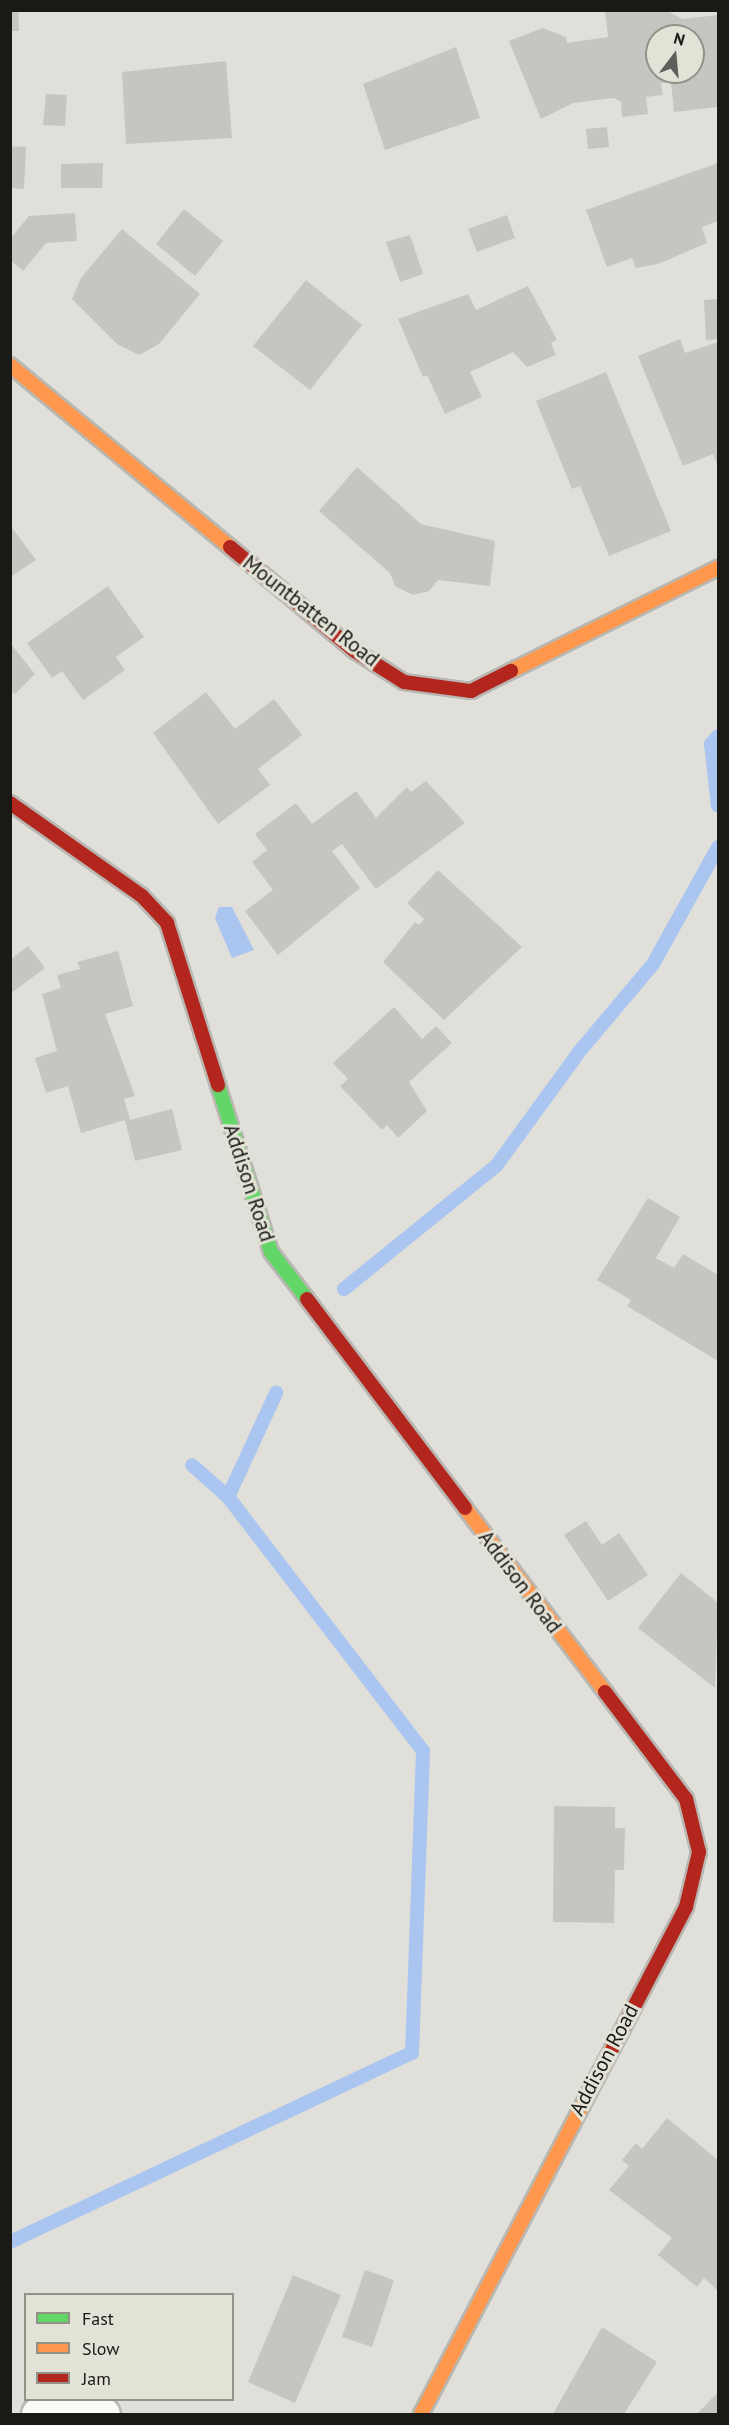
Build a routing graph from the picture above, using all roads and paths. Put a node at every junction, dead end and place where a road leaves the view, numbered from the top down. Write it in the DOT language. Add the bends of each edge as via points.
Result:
graph roads {
  1 [pos="10,365"];
  2 [pos="718,568"];
  3 [pos="10,803"];
  4 [pos="38,2415"];
  5 [pos="103,2415"];
  6 [pos="422,2415"];
  1 -- 2 [label="street, Mountbatten Road" via="355,651 404,682 471,691"];
  3 -- 6 [label="street, Addison Road" via="142,896 167,923 271,1252 686,1799 696,1825 699,1852 686,1907"];
  4 -- 5 [label="street" via="65,2410"];
}
